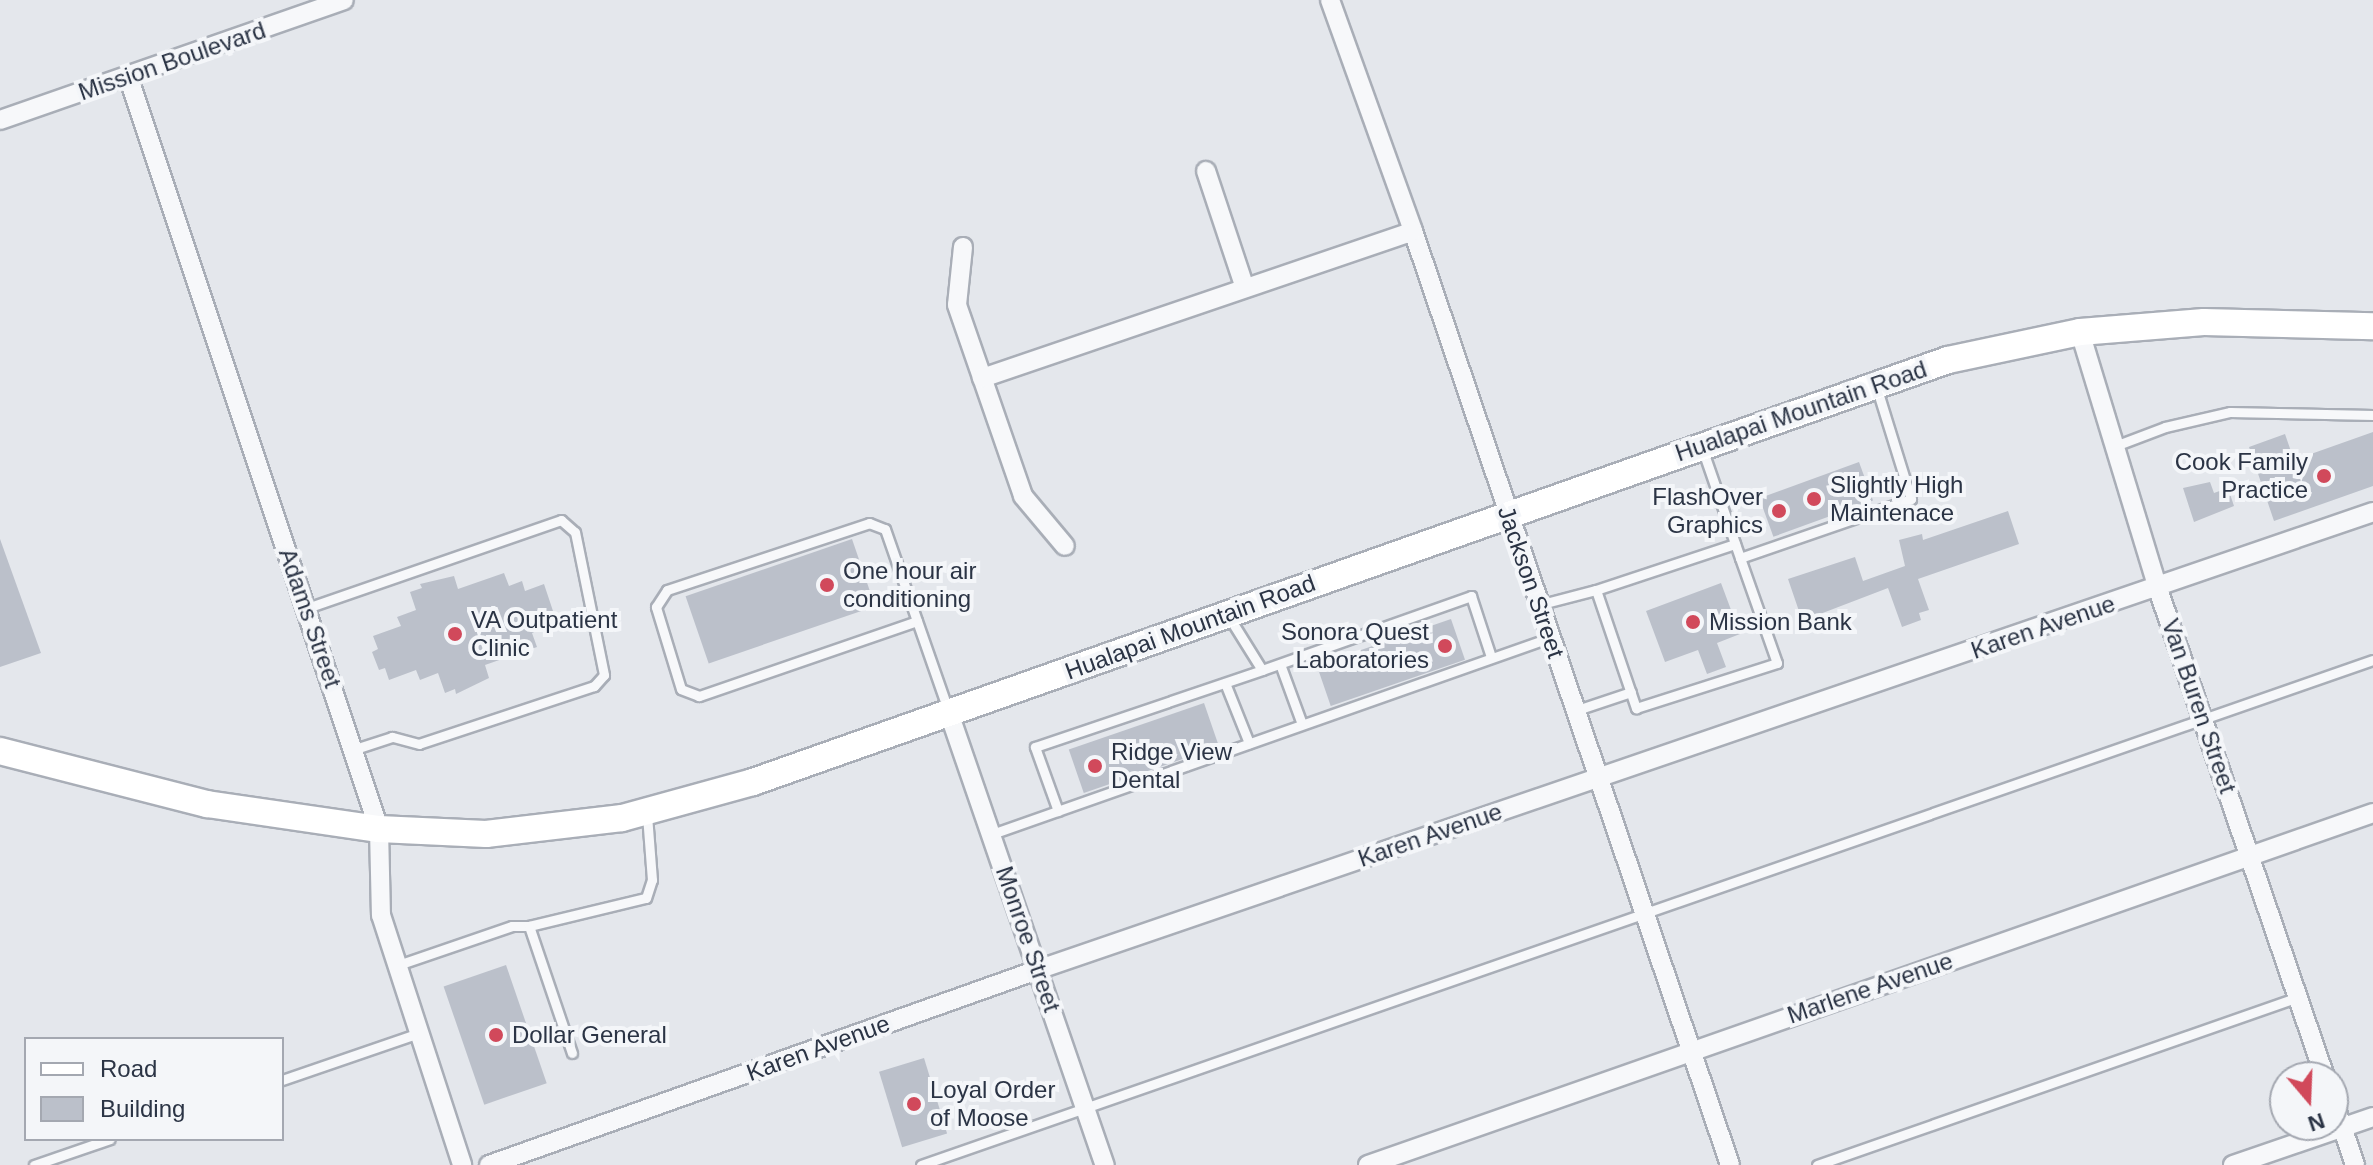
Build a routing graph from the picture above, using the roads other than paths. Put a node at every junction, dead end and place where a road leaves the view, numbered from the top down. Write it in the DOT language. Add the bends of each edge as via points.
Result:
graph roads {
  1 [pos="344,0"];
  2 [pos="1330,0"];
  3 [pos="128,76"];
  4 [pos="0,120"];
  5 [pos="1206,171"];
  6 [pos="1413,231"];
  7 [pos="963,247"];
  8 [pos="1245,288"];
  9 [pos="2373,326"];
  10 [pos="2080,332"];
  11 [pos="982,378"];
  12 [pos="1876,385"];
  13 [pos="2373,415"];
  14 [pos="1701,446"];
  15 [pos="2115,446"];
  16 [pos="2373,512"];
  17 [pos="1508,514"];
  18 [pos="1735,544"];
  19 [pos="1065,546"];
  20 [pos="1740,558"];
  21 [pos="2158,589"];
  22 [pos="1596,590"];
  23 [pos="1538,605"];
  24 [pos="307,608"];
  25 [pos="1227,614"];
  26 [pos="917,621"];
  27 [pos="1549,638"];
  28 [pos="1491,657"];
  29 [pos="2373,660"];
  30 [pos="1280,664"];
  31 [pos="1262,670"];
  32 [pos="1225,683"];
  33 [pos="1631,692"];
  34 [pos="1574,711"];
  35 [pos="949,713"];
  36 [pos="2203,717"];
  37 [pos="1302,724"];
  38 [pos="1249,743"];
  39 [pos="354,749"];
  40 [pos="0,751"];
  41 [pos="1597,778"];
  42 [pos="1058,811"];
  43 [pos="647,813"];
  44 [pos="2373,813"];
  45 [pos="379,829"];
  46 [pos="992,834"];
  47 [pos="2250,856"];
  48 [pos="1643,912"];
  49 [pos="529,926"];
  50 [pos="398,965"];
  51 [pos="1040,969"];
  52 [pos="2298,997"];
  53 [pos="422,1032"];
  54 [pos="1691,1051"];
  55 [pos="572,1053"];
  56 [pos="2320,1061"];
  57 [pos="284,1079"];
  58 [pos="1086,1108"];
  59 [pos="2373,1117"];
  60 [pos="2349,1125"];
  61 [pos="104,1141"];
  62 [pos="2302,1141"];
  63 [pos="2347,1141"];
  64 [pos="34,1165"];
  65 [pos="462,1165"];
  66 [pos="489,1165"];
  67 [pos="921,1165"];
  68 [pos="1105,1165"];
  69 [pos="1368,1165"];
  70 [pos="1730,1165"];
  71 [pos="1817,1165"];
  72 [pos="2233,1165"];
  73 [pos="2355,1165"];
  1 -- 3 [label="street, Mission Boulevard"];
  2 -- 6 [label="street, Jackson Street"];
  3 -- 4 [label="street, Mission Boulevard"];
  3 -- 24 [label="street, Adams Street"];
  5 -- 8 [label="street"];
  6 -- 8 [label="street"];
  6 -- 17 [label="street, Jackson Street"];
  7 -- 11 [label="street" via="957,305"];
  8 -- 11 [label="street"];
  9 -- 10 [label="main road, Hualapai Mountain Road" via="2204,322"];
  10 -- 12 [label="main road, Hualapai Mountain Road" via="1948,360"];
  10 -- 15 [label="street, Van Buren Street"];
  11 -- 19 [label="street" via="1023,496"];
  12 -- 14 [label="main road, Hualapai Mountain Road"];
  12 -- 20 [label="lane" via="1911,499"];
  13 -- 15 [label="lane" via="2230,412 2165,427"];
  14 -- 17 [label="main road, Hualapai Mountain Road"];
  14 -- 18 [label="lane"];
  15 -- 21 [label="street, Van Buren Street"];
  16 -- 21 [label="street, Karen Avenue"];
  17 -- 23 [label="street, Jackson Street"];
  17 -- 25 [label="main road, Hualapai Mountain Road"];
  18 -- 20 [label="lane"];
  18 -- 22 [label="lane"];
  20 -- 33 [label="lane" via="1777,663 1636,708"];
  21 -- 36 [label="street, Van Buren Street"];
  21 -- 41 [label="street, Karen Avenue"];
  22 -- 23 [label="lane"];
  22 -- 33 [label="lane"];
  23 -- 27 [label="street, Jackson Street"];
  24 -- 39 [label="street, Adams Street"];
  24 -- 39 [label="lane" via="561,520 575,532 604,675 594,686 419,744 392,737"];
  25 -- 31 [label="lane"];
  25 -- 35 [label="main road, Hualapai Mountain Road"];
  26 -- 26 [label="lane" via="699,696 681,689 656,607 667,590 869,523 885,529"];
  26 -- 35 [label="lane"];
  27 -- 28 [label="lane"];
  27 -- 34 [label="street, Jackson Street"];
  28 -- 30 [label="lane" via="1471,596"];
  28 -- 37 [label="lane"];
  29 -- 36 [label="lane"];
  30 -- 31 [label="lane"];
  30 -- 37 [label="lane"];
  31 -- 32 [label="lane"];
  32 -- 38 [label="lane"];
  32 -- 42 [label="lane" via="1035,747"];
  33 -- 34 [label="lane"];
  34 -- 41 [label="street, Jackson Street"];
  35 -- 43 [label="main road, Hualapai Mountain Road"];
  35 -- 46 [label="street, Monroe Street"];
  36 -- 47 [label="street, Van Buren Street"];
  36 -- 48 [label="lane"];
  37 -- 38 [label="lane"];
  38 -- 42 [label="lane"];
  39 -- 45 [label="street, Adams Street"];
  40 -- 45 [label="main road, Hualapai Mountain Road" via="207,804"];
  41 -- 48 [label="street, Jackson Street"];
  41 -- 51 [label="street, Karen Avenue"];
  42 -- 46 [label="lane"];
  43 -- 45 [label="main road, Hualapai Mountain Road" via="486,834"];
  43 -- 49 [label="lane" via="652,880 646,898"];
  44 -- 47 [label="street, Marlene Avenue"];
  45 -- 50 [label="street, Adams Street" via="381,915"];
  46 -- 51 [label="street, Monroe Street"];
  47 -- 52 [label="street, Van Buren Street"];
  47 -- 54 [label="street, Marlene Avenue"];
  48 -- 54 [label="street, Jackson Street"];
  48 -- 58 [label="lane"];
  49 -- 50 [label="lane" via="512,926"];
  49 -- 55 [label="lane"];
  50 -- 53 [label="street, Adams Street"];
  51 -- 58 [label="street, Monroe Street"];
  51 -- 66 [label="street, Karen Avenue"];
  52 -- 56 [label="street, Van Buren Street"];
  52 -- 71 [label="lane"];
  53 -- 57 [label="lane"];
  53 -- 65 [label="street, Adams Street"];
  54 -- 69 [label="street, Marlene Avenue"];
  54 -- 70 [label="street, Jackson Street"];
  58 -- 67 [label="lane"];
  58 -- 68 [label="street, Monroe Street"];
  59 -- 60 [label="street"];
  61 -- 64 [label="lane"];
  62 -- 72 [label="street"];
  63 -- 73 [label="street"];
}
